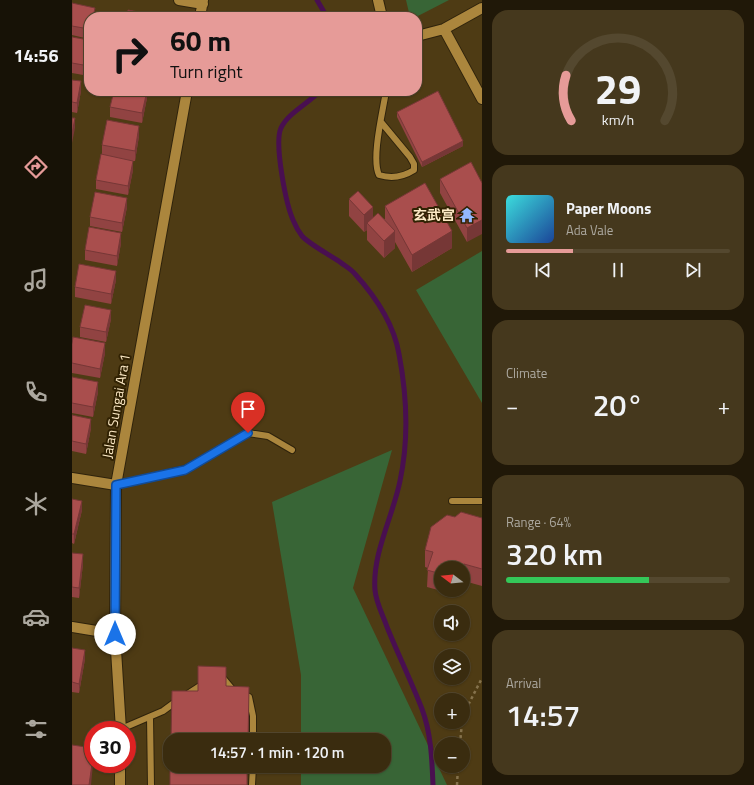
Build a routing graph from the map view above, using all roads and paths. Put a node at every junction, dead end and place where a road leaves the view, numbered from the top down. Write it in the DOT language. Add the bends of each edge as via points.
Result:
graph roads {
  1 [pos="179,0"];
  2 [pos="378,0"];
  3 [pos="203,2"];
  4 [pos="482,8"];
  5 [pos="201,12"];
  6 [pos="381,12"];
  7 [pos="444,29"];
  8 [pos="422,35"];
  9 [pos="186,96"];
  10 [pos="385,96"];
  11 [pos="482,99"];
  12 [pos="381,122"];
  13 [pos="292,450"];
  14 [pos="72,478"];
  15 [pos="116,485"];
  16 [pos="452,501"];
  17 [pos="482,501"];
  18 [pos="72,627"];
  19 [pos="115,634"];
  20 [pos="214,676"];
  21 [pos="482,678"];
  22 [pos="208,680"];
  23 [pos="470,701"];
  24 [pos="150,717"];
  25 [pos="120,721"];
  26 [pos="136,723"];
  27 [pos="253,733"];
  28 [pos="120,773"];
  29 [pos="253,773"];
  30 [pos="458,773"];
  31 [pos="120,785"];
  32 [pos="151,785"];
  33 [pos="252,785"];
  34 [pos="457,785"];
  1 -- 3 [label="street"];
  2 -- 6 [label="street"];
  3 -- 5 [label="street"];
  4 -- 7 [label="street"];
  7 -- 8 [label="street"];
  7 -- 11 [label="street"];
  9 -- 15 [label="street, Jalan Sungai Ara 1"];
  10 -- 12 [label="lane"];
  12 -- 12 [label="lane" via="414,164 414,170 407,175 379,175 375,157"];
  13 -- 15 [label="lane" via="268,436 248,433 185,470"];
  14 -- 15 [label="street"];
  15 -- 19 [label="street, Jalan Sungai Ara 1"];
  16 -- 17 [label="lane"];
  18 -- 19 [label="street"];
  19 -- 25 [label="street, Jalan Sungai Ara 1"];
  20 -- 27 [label="lane" via="222,677 232,689 249,697"];
  21 -- 23 [label="path"];
  22 -- 24 [label="lane"];
  24 -- 26 [label="lane"];
  24 -- 32 [label="lane"];
  28 -- 31 [label="street"];
  29 -- 33 [label="lane"];
  30 -- 34 [label="path"];
}
